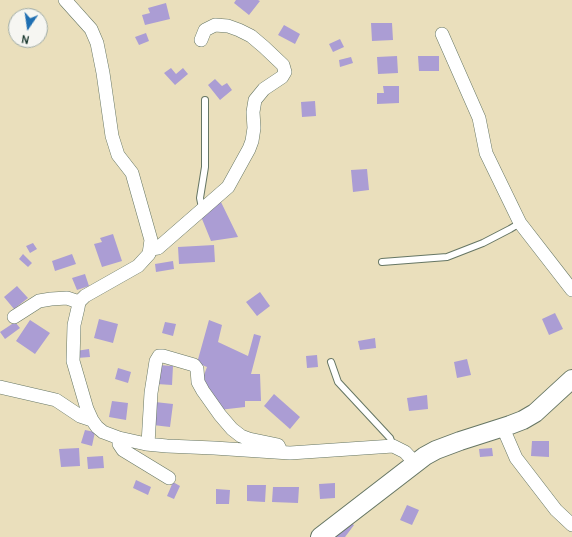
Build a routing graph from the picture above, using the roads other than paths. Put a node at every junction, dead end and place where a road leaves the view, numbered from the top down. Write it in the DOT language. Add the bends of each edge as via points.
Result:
graph roads {
  1 [pos="66,0"];
  2 [pos="442,34"];
  3 [pos="201,40"];
  4 [pos="205,100"];
  5 [pos="204,207"];
  6 [pos="520,223"];
  7 [pos="151,249"];
  8 [pos="382,262"];
  9 [pos="572,290"];
  10 [pos="80,302"];
  11 [pos="14,317"];
  12 [pos="331,362"];
  13 [pos="572,379"];
  14 [pos="0,386"];
  15 [pos="92,420"];
  16 [pos="503,428"];
  17 [pos="119,438"];
  18 [pos="148,444"];
  19 [pos="393,446"];
  20 [pos="282,453"];
  21 [pos="416,464"];
  22 [pos="169,478"];
  23 [pos="572,525"];
  24 [pos="320,537"];
  1 -- 7 [label="street" via="91,30 97,42 112,136 118,155 132,173 151,240"];
  2 -- 6 [label="street" via="479,118 486,154"];
  3 -- 5 [label="street" via="205,30 215,25 239,30 264,47 283,65 285,72 255,100 254,128 249,149 228,187"];
  4 -- 5 [label="lane" via="205,167 200,198"];
  5 -- 7 [label="street" via="158,248"];
  6 -- 8 [label="lane" via="483,243 447,257"];
  6 -- 9 [label="street"];
  7 -- 10 [label="street" via="138,266 100,286"];
  10 -- 11 [label="street" via="67,298 45,300"];
  10 -- 15 [label="street" via="74,326 72,361"];
  12 -- 19 [label="lane" via="338,382 390,438"];
  13 -- 16 [label="street" via="535,413"];
  14 -- 15 [label="street" via="56,400 80,416"];
  15 -- 17 [label="street" via="103,432"];
  16 -- 21 [label="street" via="460,440 436,450"];
  16 -- 23 [label="street" via="516,458 556,510"];
  17 -- 18 [label="street"];
  17 -- 22 [label="street" via="123,450"];
  18 -- 20 [label="street"];
  18 -- 20 [label="street" via="156,361 159,356 163,356 194,365 203,391 232,429 249,439 278,445"];
  19 -- 20 [label="street"];
  19 -- 21 [label="street" via="406,452"];
  21 -- 24 [label="street"];
}
